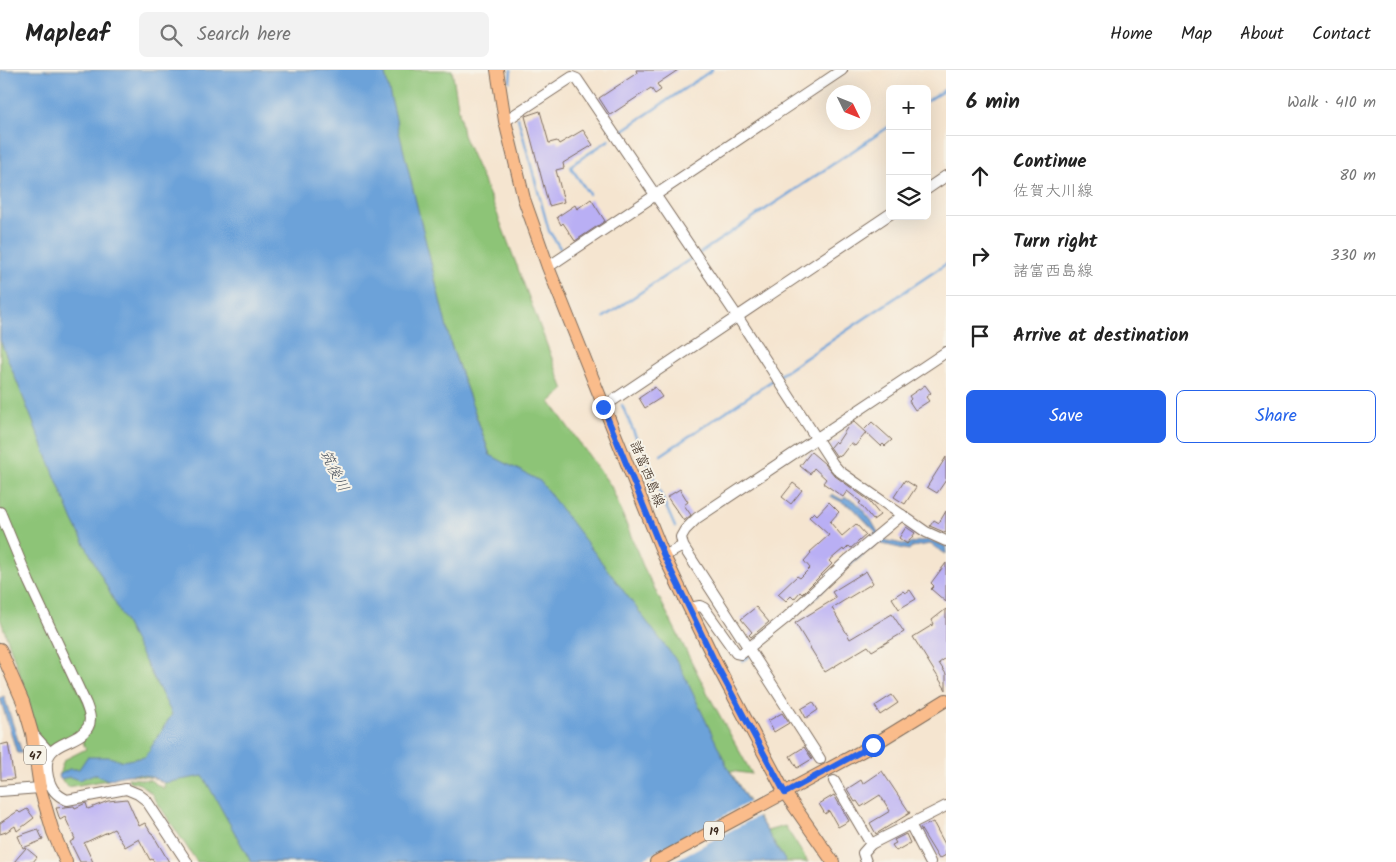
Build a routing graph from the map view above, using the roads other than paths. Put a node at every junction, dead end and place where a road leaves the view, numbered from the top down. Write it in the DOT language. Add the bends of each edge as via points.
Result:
graph roads {
  1 [pos="497,70"];
  2 [pos="842,70"];
  3 [pos="505,121"];
  4 [pos="946,176"];
  5 [pos="931,186"];
  6 [pos="656,196"];
  7 [pos="886,217"];
  8 [pos="548,267"];
  9 [pos="737,316"];
  10 [pos="946,352"];
  11 [pos="603,407"];
  12 [pos="817,439"];
  13 [pos="0,512"];
  14 [pos="902,515"];
  15 [pos="946,541"];
  16 [pos="683,546"];
  17 [pos="664,556"];
  18 [pos="689,608"];
  19 [pos="0,649"];
  20 [pos="750,649"];
  21 [pos="946,700"];
  22 [pos="32,733"];
  23 [pos="50,753"];
  24 [pos="820,759"];
  25 [pos="834,781"];
  26 [pos="40,788"];
  27 [pos="0,791"];
  28 [pos="785,793"];
  29 [pos="946,806"];
  30 [pos="910,824"];
  31 [pos="871,844"];
  32 [pos="66,862"];
  33 [pos="187,862"];
  34 [pos="656,862"];
  35 [pos="833,862"];
  36 [pos="866,862"];
  37 [pos="930,862"];
  1 -- 3 [label="main road, 諸富西島線"];
  2 -- 6 [label="street"];
  3 -- 6 [label="street" via="575,77"];
  3 -- 8 [label="main road, 諸富西島線" via="524,199"];
  4 -- 5 [label="street"];
  6 -- 8 [label="street"];
  6 -- 9 [label="street"];
  7 -- 9 [label="street"];
  8 -- 11 [label="main road, 諸富西島線"];
  9 -- 11 [label="street"];
  9 -- 12 [label="street"];
  10 -- 12 [label="street"];
  11 -- 17 [label="main road, 諸富西島線"];
  12 -- 14 [label="street" via="839,471"];
  12 -- 16 [label="street" via="697,518 681,537"];
  13 -- 23 [label="street" via="91,717 83,733"];
  14 -- 15 [label="street"];
  14 -- 20 [label="street"];
  16 -- 17 [label="street"];
  16 -- 20 [label="street"];
  17 -- 18 [label="main road, 諸富西島線"];
  18 -- 20 [label="street" via="704,608 736,653"];
  18 -- 28 [label="main road, 諸富西島線"];
  19 -- 22 [label="main road, 47" via="23,702"];
  20 -- 24 [label="street"];
  21 -- 28 [label="main road"];
  22 -- 23 [label="street"];
  22 -- 26 [label="main road, 47"];
  23 -- 33 [label="street" via="47,768 51,788 60,796 67,800 126,789 138,794 146,800"];
  25 -- 31 [label="street"];
  26 -- 27 [label="street"];
  26 -- 32 [label="main road, 47"];
  28 -- 34 [label="main road, 19"];
  28 -- 35 [label="main road, 諸富西島線"];
  29 -- 30 [label="street"];
  30 -- 31 [label="street"];
  30 -- 37 [label="street"];
  31 -- 36 [label="street" via="863,853"];
}
